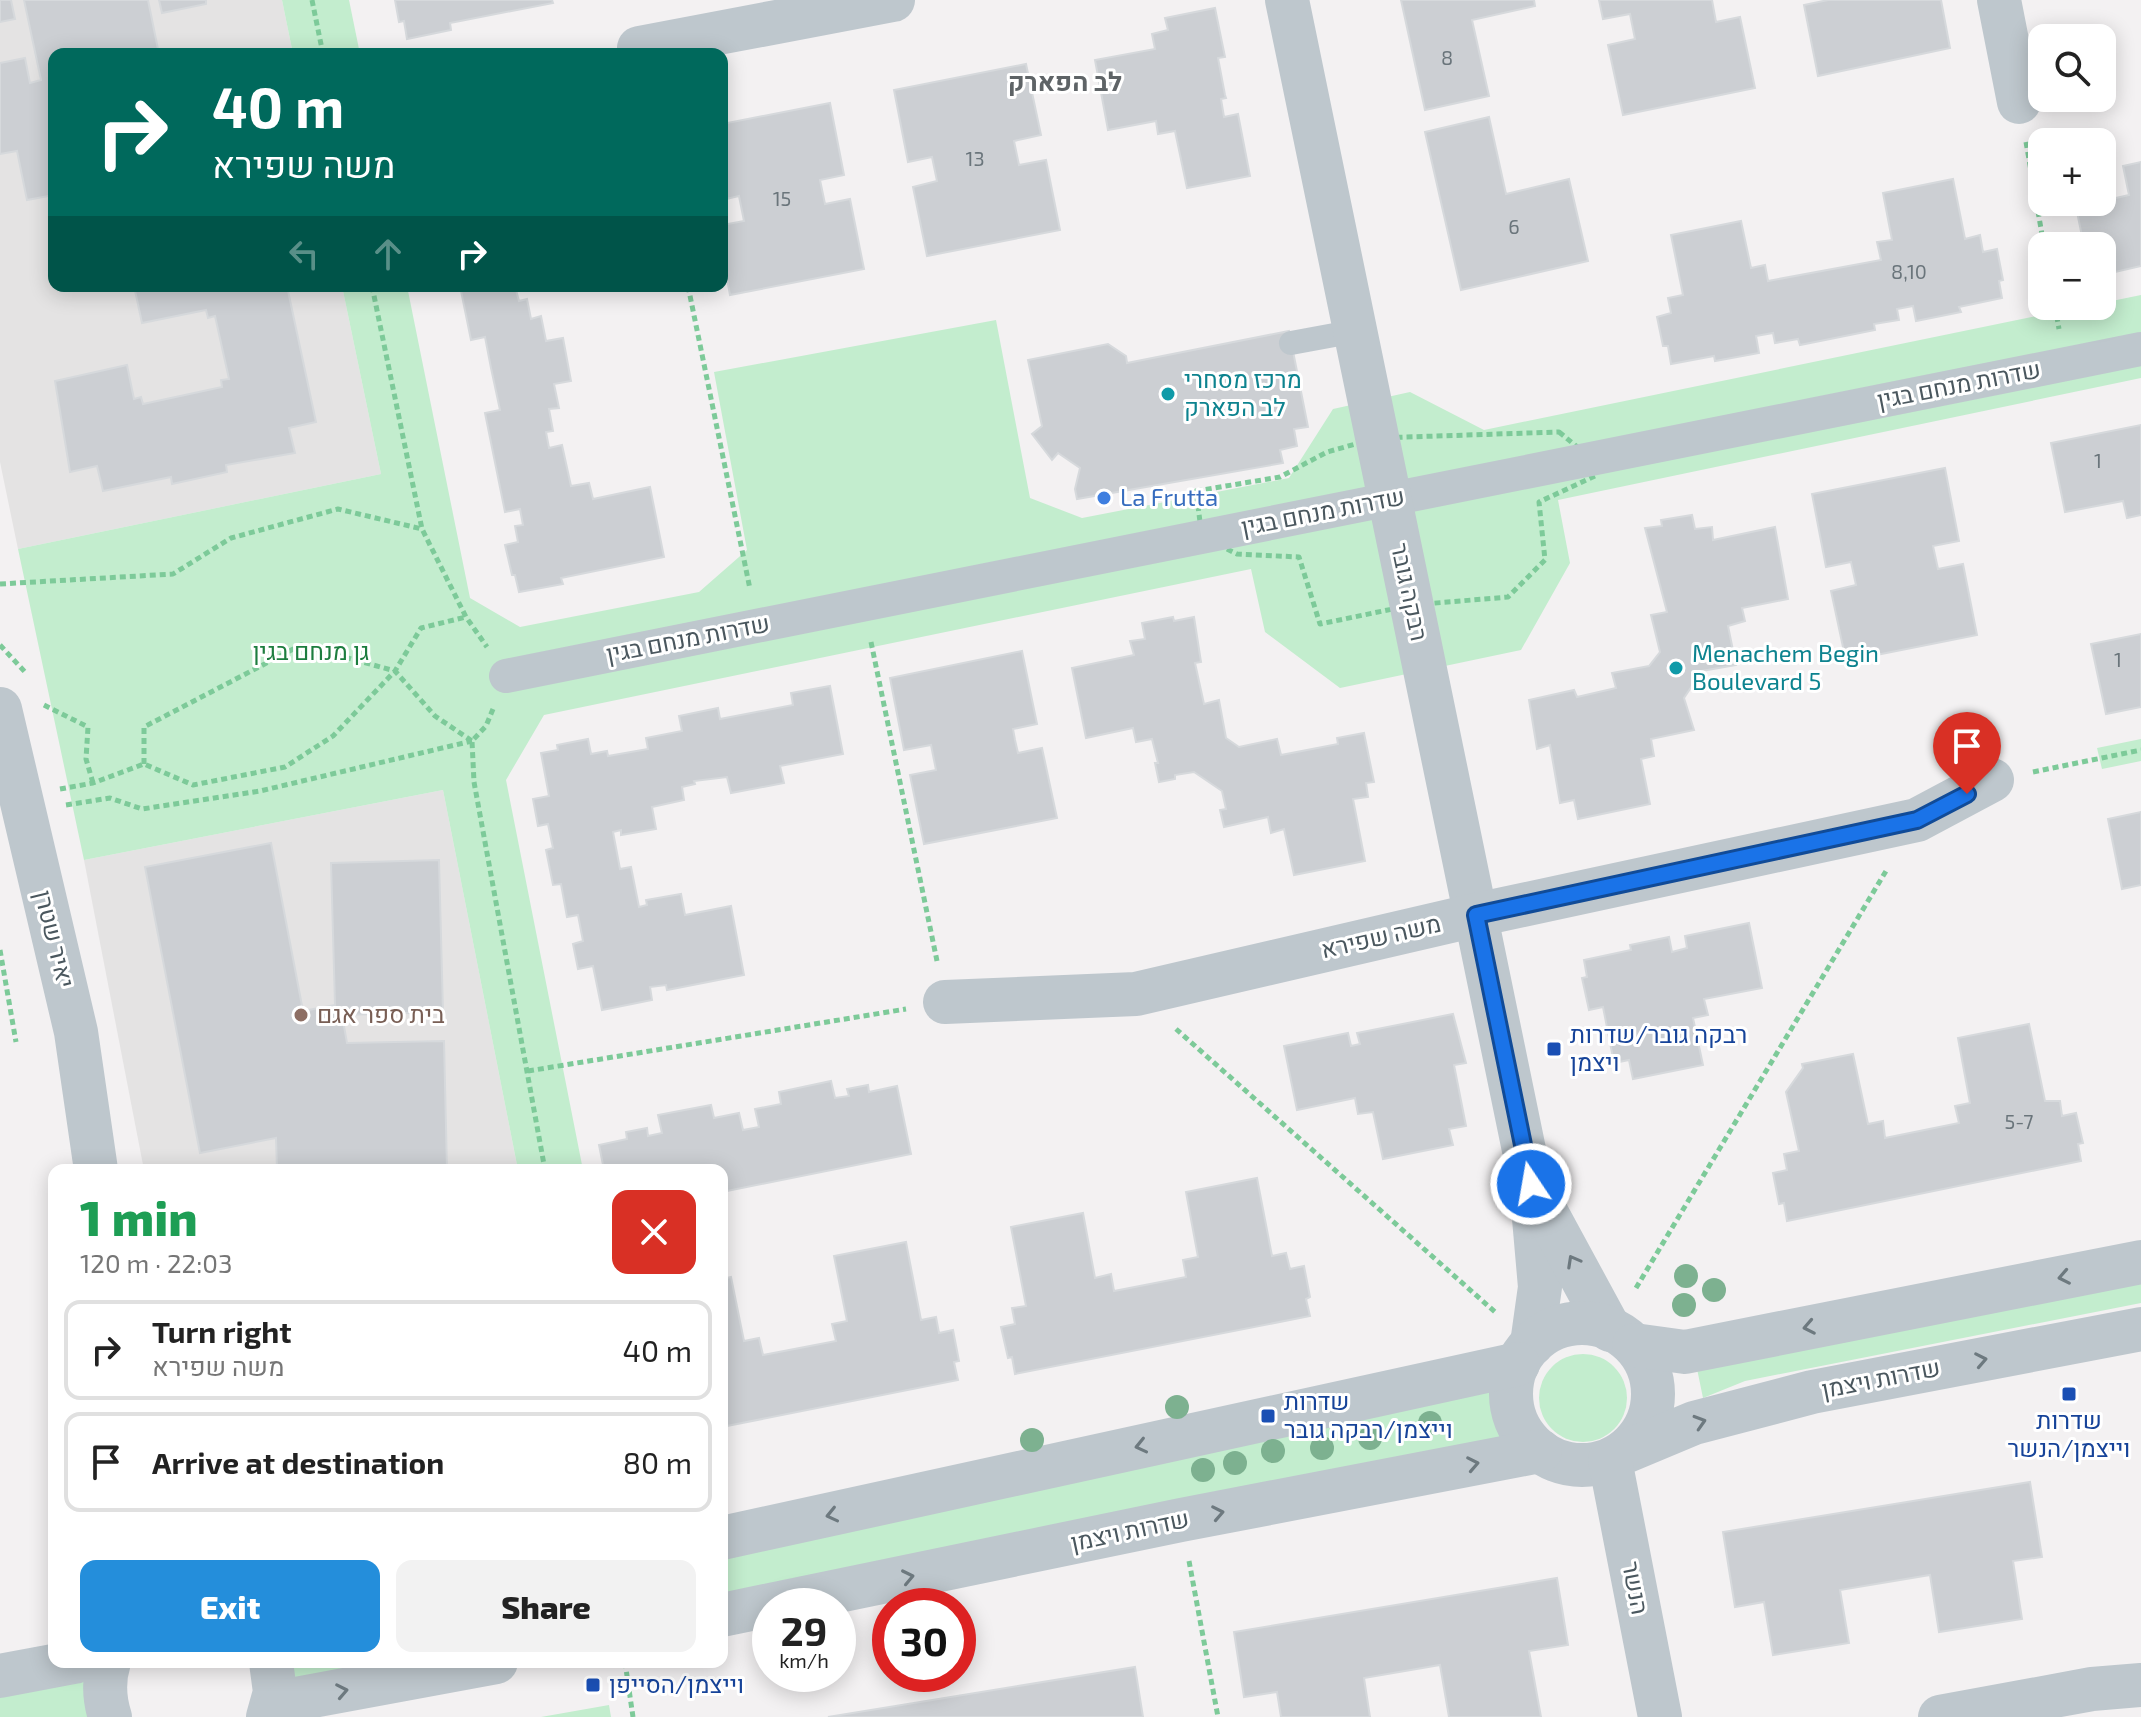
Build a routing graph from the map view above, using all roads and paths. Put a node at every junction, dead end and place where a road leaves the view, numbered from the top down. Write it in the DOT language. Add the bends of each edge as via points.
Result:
graph roads {
  1 [pos="312,0"];
  2 [pos="893,0"];
  3 [pos="1287,0"];
  4 [pos="1999,0"];
  5 [pos="322,48"];
  6 [pos="639,48"];
  7 [pos="2019,102"];
  8 [pos="2042,232"];
  9 [pos="373,292"];
  10 [pos="689,292"];
  11 [pos="1356,331"];
  12 [pos="1291,343"];
  13 [pos="2141,349"];
  14 [pos="422,529"];
  15 [pos="0,584"];
  16 [pos="863,605"];
  17 [pos="757,625"];
  18 [pos="0,645"];
  19 [pos="395,671"];
  20 [pos="506,676"];
  21 [pos="24,697"];
  22 [pos="472,741"];
  23 [pos="2141,750"];
  24 [pos="144,764"];
  25 [pos="1992,780"];
  26 [pos="23,813"];
  27 [pos="1917,820"];
  28 [pos="1476,915"];
  29 [pos="0,950"];
  30 [pos="1136,994"];
  31 [pos="945,1002"];
  32 [pos="16,1042"];
  33 [pos="528,1071"];
  34 [pos="95,1164"];
  35 [pos="544,1164"];
  36 [pos="1531,1184"];
  37 [pos="2141,1262"];
  38 [pos="2141,1329"];
  39 [pos="1622,1337"];
  40 [pos="1525,1354"];
  41 [pos="1540,1451"];
  42 [pos="1619,1455"];
  43 [pos="1181,1520"];
  44 [pos="728,1537"];
  45 [pos="728,1614"];
  46 [pos="48,1667"];
  47 [pos="107,1668"];
  48 [pos="272,1668"];
  49 [pos="464,1668"];
  50 [pos="626,1668"];
  51 [pos="0,1676"];
  52 [pos="2141,1685"];
  53 [pos="110,1717"];
  54 [pos="270,1717"];
  55 [pos="633,1717"];
  56 [pos="1218,1717"];
  57 [pos="1660,1717"];
  58 [pos="1940,1717"];
  1 -- 5 [label="path"];
  2 -- 6 [label="street"];
  3 -- 11 [label="street, רבקה גובר"];
  4 -- 7 [label="street"];
  7 -- 8 [label="path"];
  9 -- 14 [label="path"];
  10 -- 17 [label="path"];
  11 -- 12 [label="lane"];
  11 -- 28 [label="street, רבקה גובר"];
  13 -- 16 [label="street, שדרות מנחם בגין"];
  14 -- 15 [label="path" via="338,509 231,538 173,574"];
  14 -- 19 [label="path" via="466,617 421,628"];
  16 -- 17 [label="street, שדרות מנחם בגין"];
  16 -- 31 [label="path"];
  17 -- 20 [label="street, שדרות מנחם בגין"];
  18 -- 21 [label="path"];
  19 -- 22 [label="path" via="435,716"];
  19 -- 24 [label="path" via="333,736 285,767 193,785"];
  19 -- 24 [label="path" via="301,645 144,727"];
  20 -- 22 [label="path" via="486,726"];
  21 -- 24 [label="path" via="88,727 86,759 93,783"];
  21 -- 26 [label="street, יאיר שטרן"];
  22 -- 26 [label="path" via="260,791 142,809 110,798"];
  22 -- 33 [label="path" via="474,782"];
  23 -- 25 [label="path"];
  25 -- 27 [label="street, משה שפירא"];
  26 -- 34 [label="street, יאיר שטרן" via="76,1032"];
  27 -- 28 [label="street, משה שפירא"];
  27 -- 39 [label="path"];
  28 -- 30 [label="street, משה שפירא"];
  28 -- 36 [label="street, רבקה גובר"];
  29 -- 32 [label="path"];
  30 -- 31 [label="street, משה שפירא"];
  30 -- 40 [label="path"];
  31 -- 33 [label="path"];
  33 -- 35 [label="path"];
  39 -- 36 [label="street, רבקה גובר, one-way"];
  36 -- 40 [label="street, רבקה גובר" via="1540,1287"];
  37 -- 39 [label="street, one-way" via="1685,1352"];
  42 -- 38 [label="street, שדרות ויצמן, one-way" via="1694,1423 1812,1392"];
  39 -- 40 [label="street" via="1600,1325 1575,1323 1552,1330"];
  39 -- 42 [label="street" via="1653,1379 1654,1399 1641,1436"];
  40 -- 41 [label="street" via="1511,1387 1513,1412 1523,1434"];
  40 -- 44 [label="street, one-way"];
  41 -- 42 [label="street" via="1586,1466"];
  43 -- 41 [label="street, שדרות ויצמן, one-way"];
  42 -- 57 [label="street, הנשר"];
  45 -- 43 [label="street, שדרות ויצמן, one-way"];
  43 -- 56 [label="path"];
  46 -- 51 [label="street"];
  47 -- 53 [label="street" via="105,1703"];
  48 -- 54 [label="street" via="275,1692"];
  54 -- 49 [label="street, one-way" via="291,1700"];
  50 -- 55 [label="path"];
  52 -- 58 [label="street"];
}
